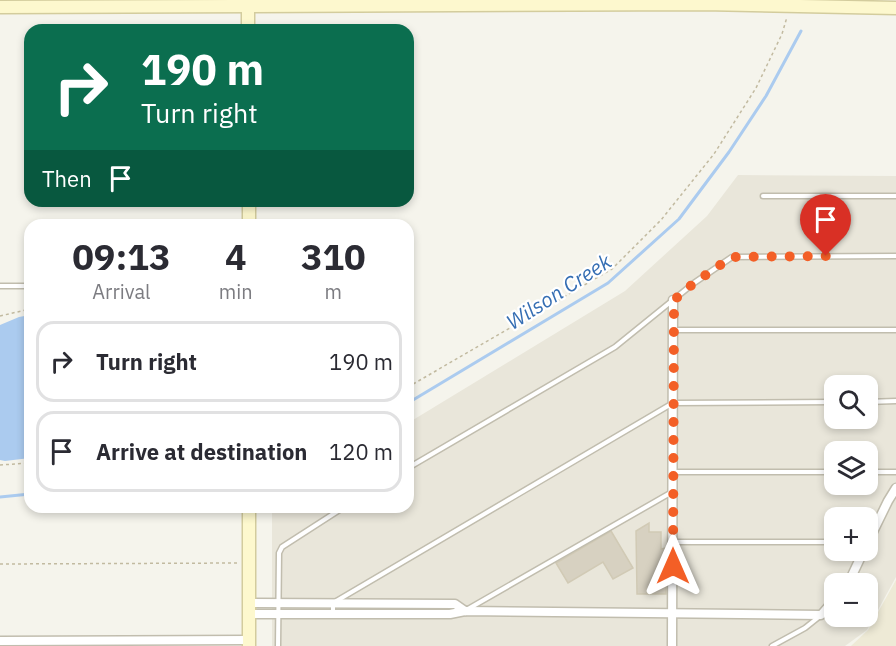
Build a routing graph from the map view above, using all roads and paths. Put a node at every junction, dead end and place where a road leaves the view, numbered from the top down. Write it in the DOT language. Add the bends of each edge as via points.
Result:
graph roads {
  1 [pos="146,3"];
  2 [pos="248,3"];
  3 [pos="0,6"];
  4 [pos="792,6"];
  5 [pos="896,8"];
  6 [pos="248,24"];
  7 [pos="763,196"];
  8 [pos="896,196"];
  9 [pos="896,256"];
  10 [pos="0,286"];
  11 [pos="24,286"];
  12 [pos="674,300"];
  13 [pos="24,310"];
  14 [pos="0,316"];
  15 [pos="673,330"];
  16 [pos="896,330"];
  17 [pos="414,384"];
  18 [pos="896,401"];
  19 [pos="824,402"];
  20 [pos="878,402"];
  21 [pos="673,403"];
  22 [pos="24,463"];
  23 [pos="414,464"];
  24 [pos="0,465"];
  25 [pos="673,472"];
  26 [pos="824,472"];
  27 [pos="878,472"];
  28 [pos="896,472"];
  29 [pos="896,488"];
  30 [pos="673,492"];
  31 [pos="249,513"];
  32 [pos="335,513"];
  33 [pos="878,521"];
  34 [pos="673,542"];
  35 [pos="824,542"];
  36 [pos="249,563"];
  37 [pos="0,564"];
  38 [pos="279,603"];
  39 [pos="333,603"];
  40 [pos="249,609"];
  41 [pos="465,611"];
  42 [pos="824,612"];
  43 [pos="672,613"];
  44 [pos="279,614"];
  45 [pos="333,614"];
  46 [pos="821,615"];
  47 [pos="0,641"];
  48 [pos="249,643"];
  49 [pos="278,646"];
  50 [pos="672,646"];
  51 [pos="772,646"];
  1 -- 2 [label="main road"];
  1 -- 3 [label="main road"];
  2 -- 4 [label="main road"];
  2 -- 6 [label="main road"];
  4 -- 5 [label="main road"];
  4 -- 17 [label="path" via="756,88 714,154 661,220 612,268"];
  7 -- 8 [label="lane"];
  9 -- 12 [label="lane" via="732,257"];
  10 -- 11 [label="lane"];
  12 -- 15 [label="street"];
  12 -- 23 [label="lane" via="615,347"];
  13 -- 14 [label="path"];
  15 -- 16 [label="lane"];
  15 -- 21 [label="street"];
  18 -- 20 [label="lane"];
  19 -- 21 [label="lane"];
  21 -- 25 [label="street"];
  21 -- 39 [label="lane"];
  22 -- 24 [label="path"];
  25 -- 26 [label="lane"];
  25 -- 30 [label="street"];
  27 -- 28 [label="lane"];
  29 -- 33 [label="street"];
  30 -- 34 [label="street"];
  30 -- 41 [label="lane"];
  31 -- 36 [label="main road"];
  32 -- 38 [label="lane" via="282,547"];
  34 -- 35 [label="lane"];
  34 -- 43 [label="street"];
  36 -- 37 [label="path"];
  36 -- 40 [label="main road"];
  38 -- 39 [label="street"];
  38 -- 40 [label="street"];
  38 -- 44 [label="lane"];
  39 -- 41 [label="street" via="455,604"];
  39 -- 45 [label="lane"];
  40 -- 44 [label="street"];
  40 -- 48 [label="main road"];
  41 -- 43 [label="street"];
  41 -- 45 [label="street"];
  42 -- 46 [label="street"];
  43 -- 46 [label="street"];
  43 -- 50 [label="street"];
  44 -- 45 [label="street"];
  44 -- 49 [label="lane"];
  46 -- 51 [label="lane"];
  47 -- 48 [label="street"];
}
